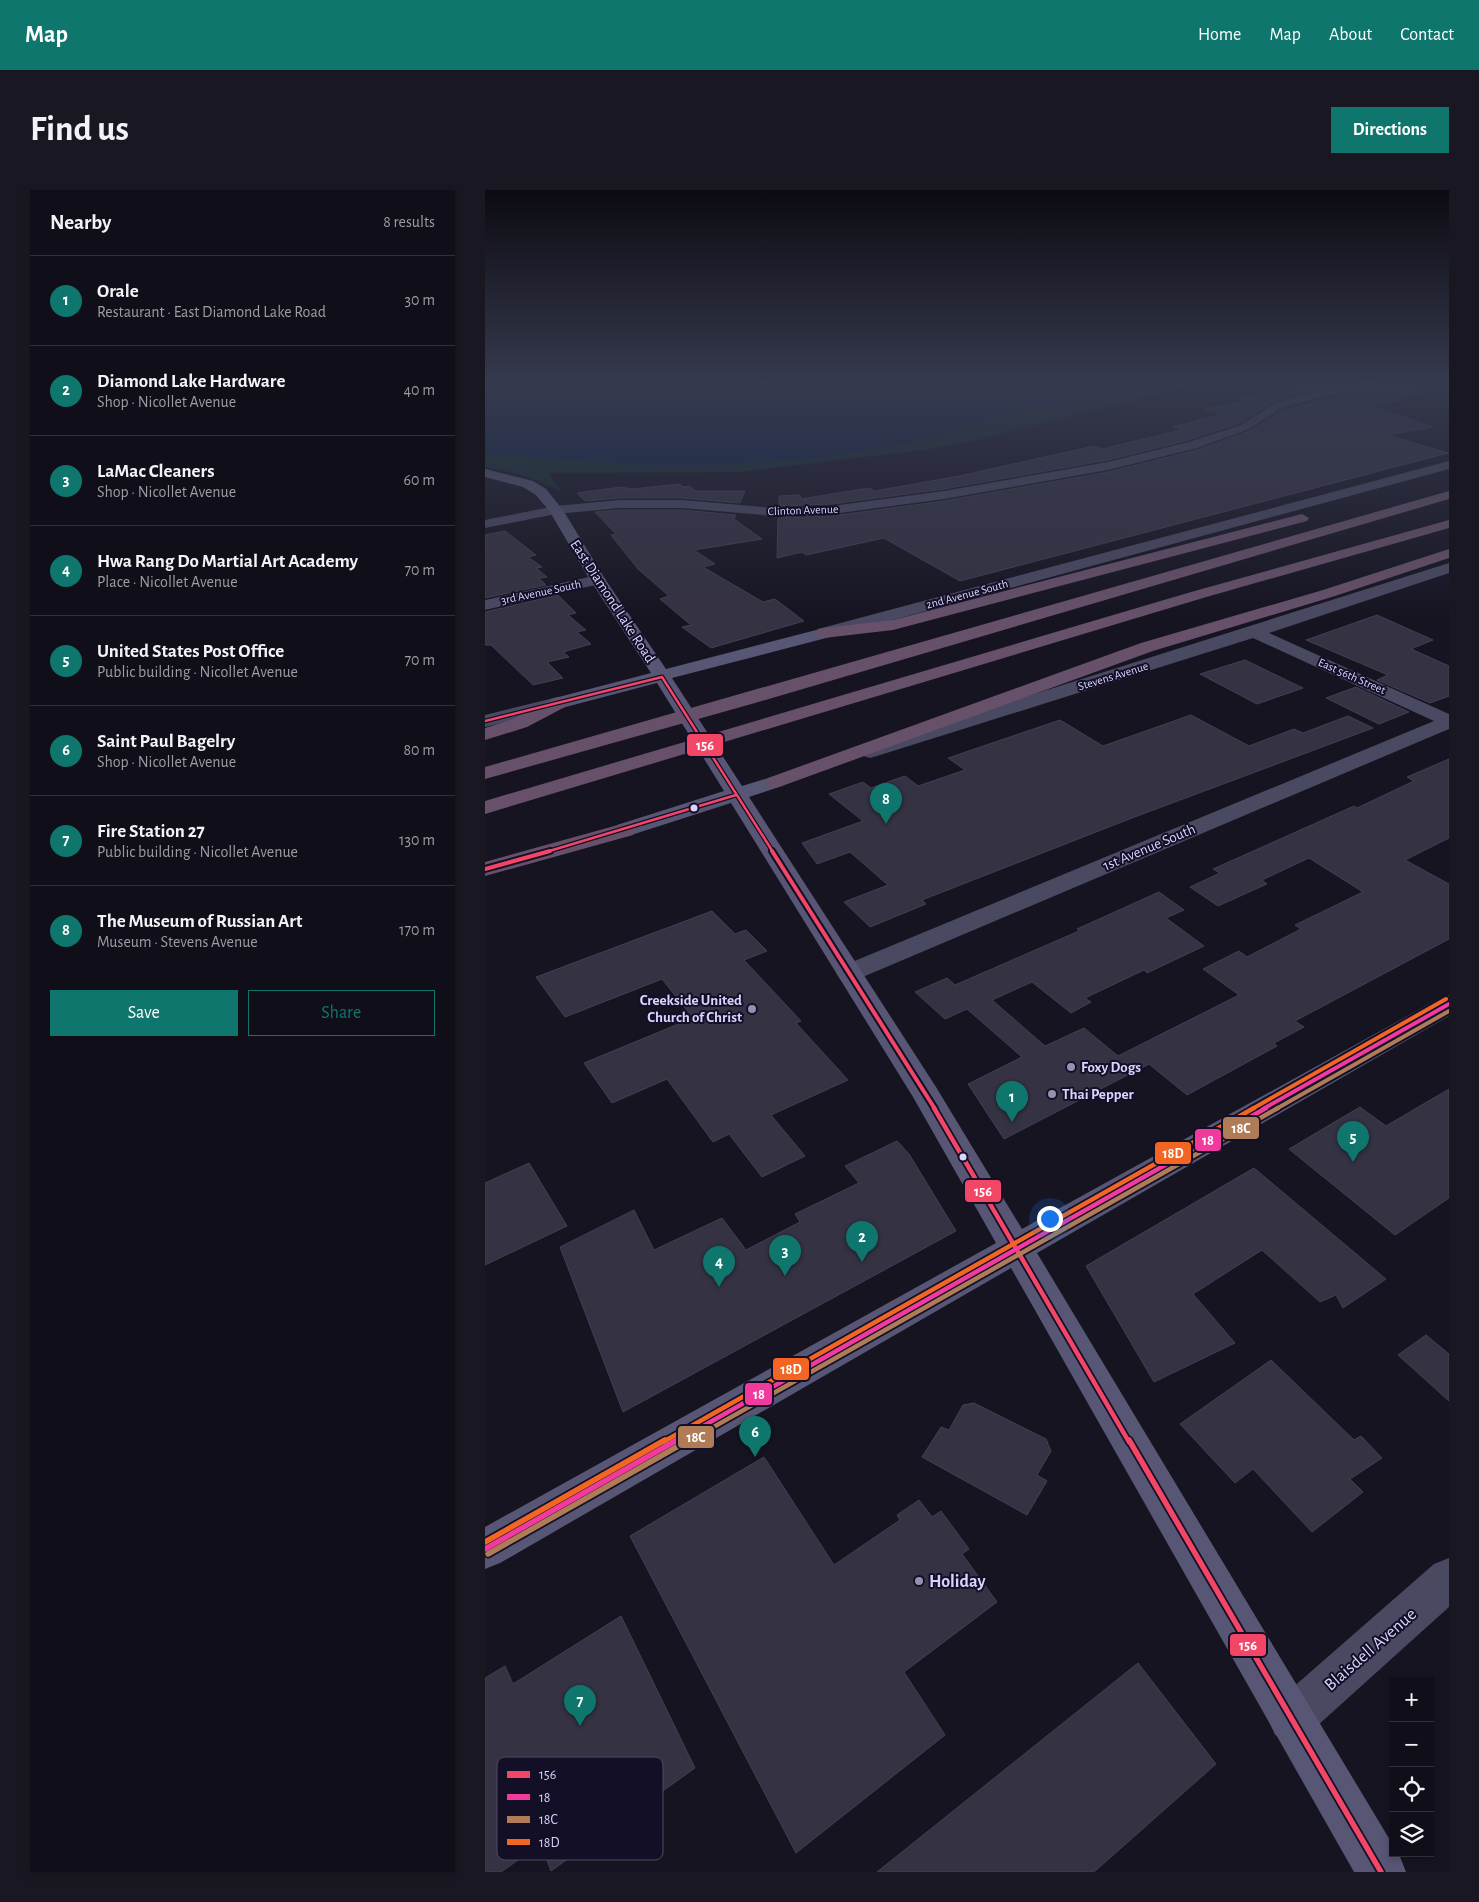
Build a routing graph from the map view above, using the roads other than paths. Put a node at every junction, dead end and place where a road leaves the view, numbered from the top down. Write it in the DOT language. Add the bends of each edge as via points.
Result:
graph roads {
  1 [pos="1130,460"];
  2 [pos="1449,465"];
  3 [pos="485,473"];
  4 [pos="1449,481"];
  5 [pos="1449,494"];
  6 [pos="556,510"];
  7 [pos="485,524"];
  8 [pos="1449,524"];
  9 [pos="1449,540"];
  10 [pos="1449,553"];
  11 [pos="1449,568"];
  12 [pos="598,580"];
  13 [pos="485,605"];
  14 [pos="1255,632"];
  15 [pos="824,633"];
  16 [pos="1001,654"];
  17 [pos="665,681"];
  18 [pos="558,703"];
  19 [pos="485,721"];
  20 [pos="1449,721"];
  21 [pos="485,734"];
  22 [pos="485,774"];
  23 [pos="775,782"];
  24 [pos="732,789"];
  25 [pos="485,808"];
  26 [pos="625,830"];
  27 [pos="485,869"];
  28 [pos="485,875"];
  29 [pos="849,973"];
  30 [pos="1449,1004"];
  31 [pos="1016,1247"];
  32 [pos="485,1549"];
  33 [pos="1449,1580"];
  34 [pos="1291,1719"];
  35 [pos="1381,1872"];
  1 -- 6 [label="street, Clinton Avenue" via="944,495 832,510 786,513 666,503"];
  2 -- 15 [label="street, 2nd Avenue South"];
  3 -- 6 [label="street, East Diamond Lake Road" via="528,484 541,492"];
  4 -- 15 [label="highway" via="893,625"];
  5 -- 22 [label="highway"];
  6 -- 7 [label="street, Clinton Avenue"];
  6 -- 12 [label="street, East Diamond Lake Road"];
  8 -- 16 [label="highway"];
  9 -- 16 [label="highway" via="1216,604"];
  10 -- 23 [label="highway" via="1329,593 1147,647"];
  11 -- 14 [label="street, Stevens Avenue"];
  12 -- 13 [label="street, 3rd Avenue South"];
  12 -- 17 [label="street, East Diamond Lake Road"];
  14 -- 20 [label="street, East 56th Street"];
  14 -- 23 [label="street, Stevens Avenue"];
  15 -- 17 [label="street, 2nd Avenue South"];
  16 -- 25 [label="highway"];
  17 -- 18 [label="street, 2nd Avenue South"];
  17 -- 24 [label="street, East Diamond Lake Road"];
  18 -- 19 [label="street, 2nd Avenue South"];
  18 -- 21 [label="highway" via="520,723"];
  20 -- 29 [label="street, 1st Avenue South"];
  23 -- 24 [label="street"];
  24 -- 26 [label="street"];
  24 -- 29 [label="street, East Diamond Lake Road"];
  26 -- 27 [label="highway"];
  26 -- 28 [label="street"];
  29 -- 31 [label="street, East Diamond Lake Road" via="926,1094"];
  30 -- 31 [label="street"];
  31 -- 32 [label="street"];
  31 -- 34 [label="street, East Diamond Lake Road"];
  33 -- 34 [label="street, Blaisdell Avenue"];
  34 -- 35 [label="street, East Diamond Lake Road"];
}
